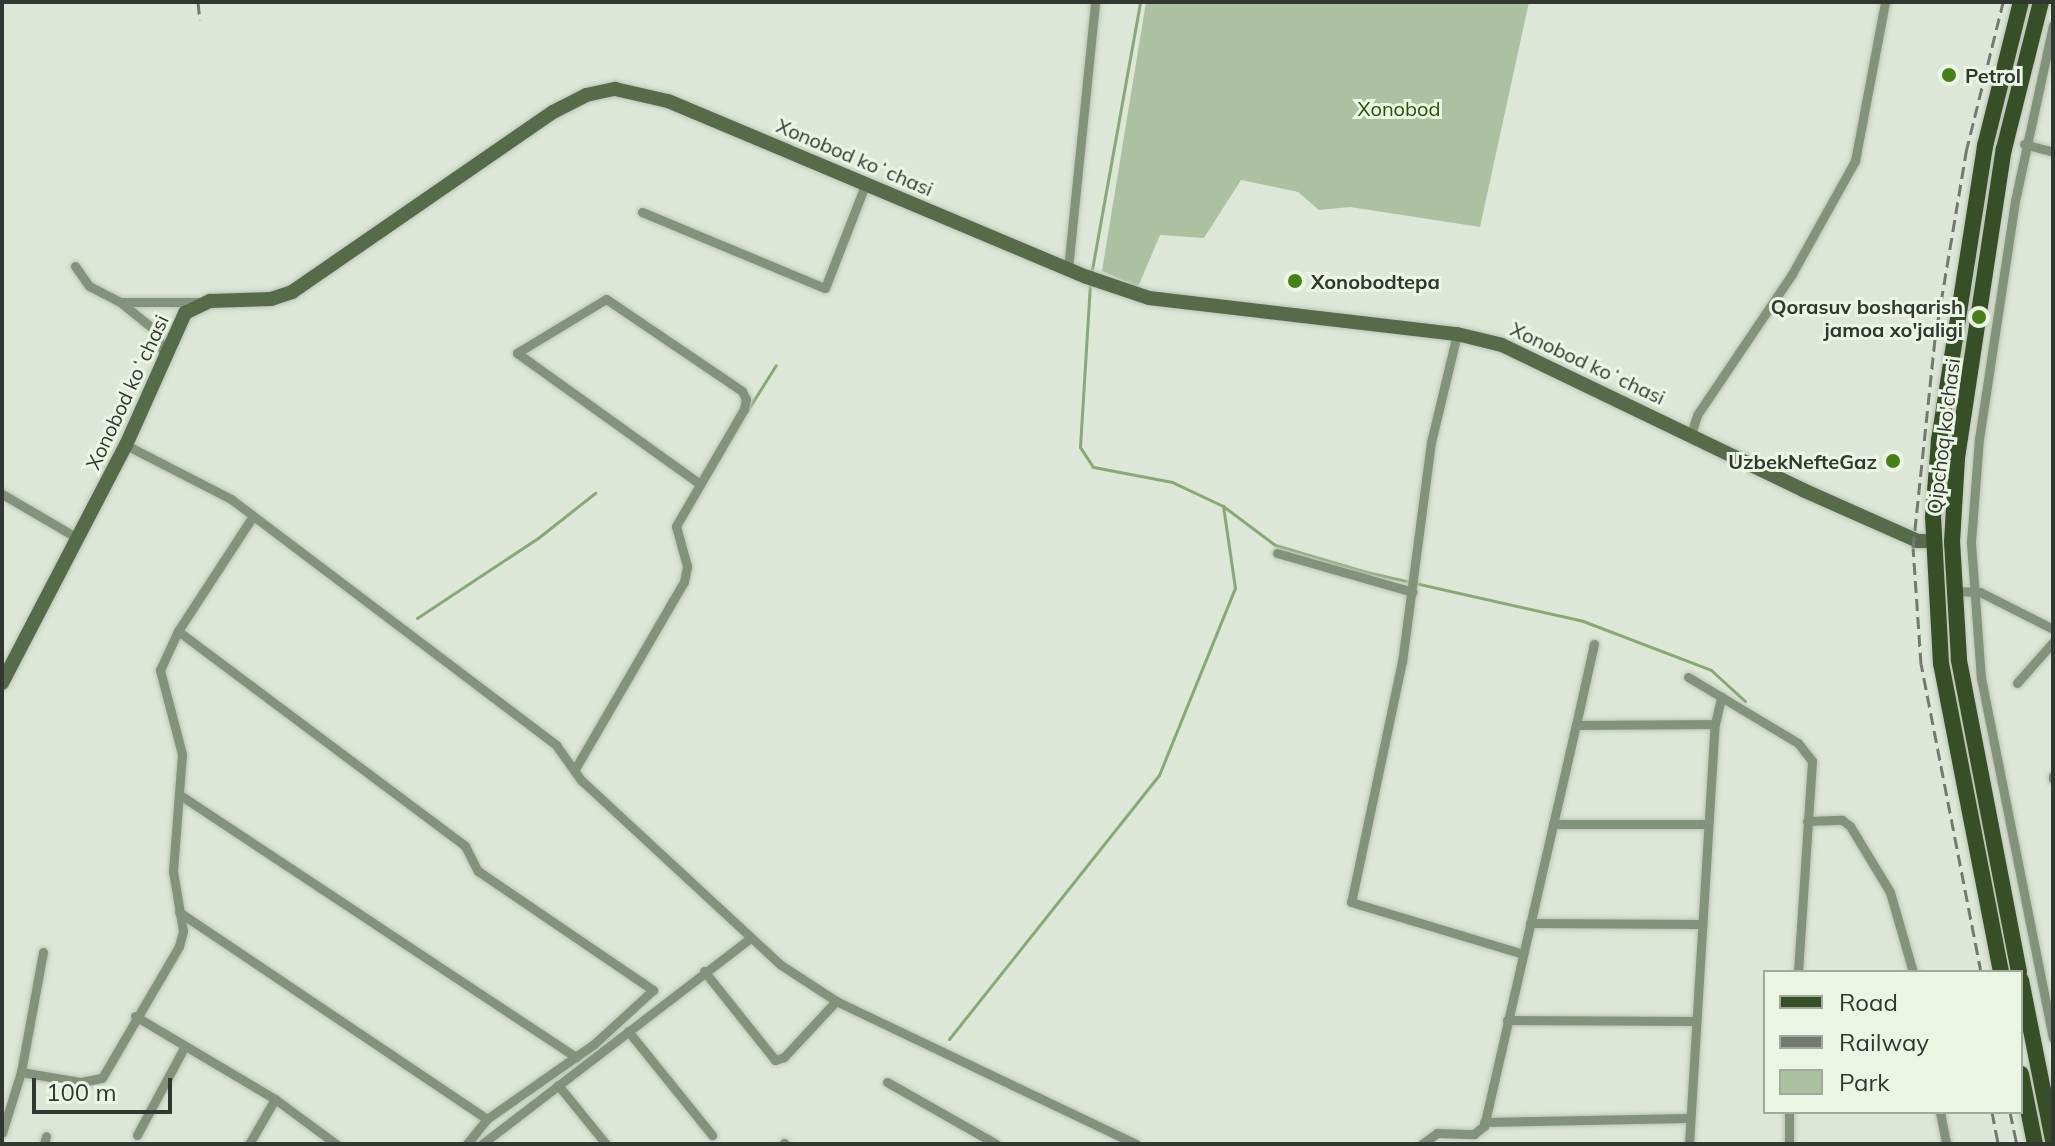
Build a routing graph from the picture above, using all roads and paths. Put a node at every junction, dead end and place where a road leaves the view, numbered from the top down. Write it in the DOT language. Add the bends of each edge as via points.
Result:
graph roads {
  1 [pos="1095,2"];
  2 [pos="1885,2"];
  3 [pos="2021,2"];
  4 [pos="2041,2"];
  5 [pos="2053,25"];
  6 [pos="2024,144"];
  7 [pos="2053,152"];
  8 [pos="866,183"];
  9 [pos="642,212"];
  10 [pos="75,266"];
  11 [pos="1068,269"];
  12 [pos="210,301"];
  13 [pos="120,302"];
  14 [pos="1457,334"];
  15 [pos="165,358"];
  16 [pos="1691,434"];
  17 [pos="126,445"];
  18 [pos="700,484"];
  19 [pos="2,494"];
  20 [pos="253,516"];
  21 [pos="79,539"];
  22 [pos="1933,541"];
  23 [pos="1952,542"];
  24 [pos="1277,553"];
  25 [pos="1953,591"];
  26 [pos="1972,591"];
  27 [pos="1413,592"];
  28 [pos="1934,592"];
  29 [pos="2053,629"];
  30 [pos="178,631"];
  31 [pos="2053,642"];
  32 [pos="1594,644"];
  33 [pos="1688,677"];
  34 [pos="2,683"];
  35 [pos="2017,683"];
  36 [pos="1721,697"];
  37 [pos="1715,724"];
  38 [pos="1576,725"];
  39 [pos="575,769"];
  40 [pos="180,795"];
  41 [pos="1807,821"];
  42 [pos="1553,824"];
  43 [pos="1708,824"];
  44 [pos="179,912"];
  45 [pos="1530,923"];
  46 [pos="1701,924"];
  47 [pos="750,938"];
  48 [pos="43,952"];
  49 [pos="1523,954"];
  50 [pos="1798,970"];
  51 [pos="1912,970"];
  52 [pos="2001,970"];
  53 [pos="2019,970"];
  54 [pos="704,971"];
  55 [pos="653,990"];
  56 [pos="2023,990"];
  57 [pos="668,1001"];
  58 [pos="836,1001"];
  59 [pos="135,1016"];
  60 [pos="1507,1020"];
  61 [pos="1694,1021"];
  62 [pos="628,1031"];
  63 [pos="2053,1038"];
  64 [pos="185,1046"];
  65 [pos="576,1057"];
  66 [pos="21,1072"];
  67 [pos="887,1082"];
  68 [pos="2023,1084"];
  69 [pos="558,1085"];
  70 [pos="275,1099"];
  71 [pos="1789,1114"];
  72 [pos="1940,1114"];
  73 [pos="1687,1118"];
  74 [pos="487,1119"];
  75 [pos="1484,1122"];
  76 [pos="2,1133"];
  77 [pos="137,1135"];
  78 [pos="712,1135"];
  79 [pos="2053,1140"];
  80 [pos="249,1144"];
  81 [pos="336,1144"];
  82 [pos="467,1144"];
  83 [pos="482,1144"];
  84 [pos="606,1144"];
  85 [pos="996,1144"];
  86 [pos="1136,1144"];
  87 [pos="1422,1144"];
  88 [pos="1689,1144"];
  89 [pos="1789,1144"];
  90 [pos="1946,1144"];
  91 [pos="2035,1144"];
  1 -- 11 [label="street"];
  2 -- 16 [label="street" via="1851,170 1792,274 1697,415"];
  3 -- 22 [label="main road, Qipchoq ko'chasi" via="1995,94 1961,289 1939,440"];
  4 -- 23 [label="main road, Qipchoq ko'chasi" via="2004,149 1957,458"];
  5 -- 6 [label="street"];
  6 -- 7 [label="street"];
  6 -- 26 [label="street" via="1979,438"];
  8 -- 9 [label="street" via="825,288"];
  8 -- 11 [label="main road, Xonobod koʻchasi"];
  8 -- 12 [label="main road, Xonobod koʻchasi" via="653,95 608,90 553,112 292,292 271,299"];
  10 -- 13 [label="street" via="89,286"];
  11 -- 14 [label="main road, Xonobod koʻchasi" via="1173,303"];
  12 -- 13 [label="street" via="149,306"];
  12 -- 15 [label="main road, Xonobod koʻchasi" via="185,313"];
  13 -- 15 [label="street" via="156,331"];
  14 -- 16 [label="main road, Xonobod koʻchasi" via="1518,351"];
  14 -- 27 [label="street" via="1431,442"];
  15 -- 17 [label="main road, Xonobod koʻchasi"];
  16 -- 22 [label="main road, Xonobod koʻchasi" via="1918,541"];
  17 -- 20 [label="street" via="193,475"];
  17 -- 21 [label="main road, Xonobod koʻchasi"];
  18 -- 18 [label="street" via="744,409 742,391 606,299 517,353"];
  18 -- 39 [label="street" via="675,530 687,562 684,582"];
  19 -- 21 [label="street"];
  20 -- 30 [label="street"];
  20 -- 39 [label="street" via="556,745"];
  21 -- 34 [label="main road, Xonobod koʻchasi"];
  22 -- 23 [label="main road"];
  22 -- 28 [label="main road, Qipchoq ko'chasi"];
  23 -- 25 [label="main road, Qipchoq ko'chasi"];
  24 -- 27 [label="street"];
  25 -- 26 [label="street"];
  25 -- 28 [label="main road"];
  25 -- 53 [label="main road, Qipchoq ko'chasi" via="1964,693"];
  26 -- 29 [label="street" via="2001,600"];
  26 -- 63 [label="street" via="1981,678"];
  27 -- 49 [label="street" via="1351,902"];
  28 -- 52 [label="main road, Qipchoq ko'chasi" via="1947,700"];
  30 -- 40 [label="street" via="164,655 160,683 178,727"];
  30 -- 55 [label="street" via="465,846 478,871"];
  31 -- 35 [label="street"];
  32 -- 38 [label="street"];
  33 -- 36 [label="street"];
  36 -- 37 [label="street"];
  36 -- 41 [label="street" via="1806,751 1814,777"];
  37 -- 38 [label="street"];
  37 -- 43 [label="street"];
  38 -- 42 [label="street"];
  39 -- 47 [label="street"];
  40 -- 44 [label="street" via="173,871"];
  40 -- 65 [label="street"];
  41 -- 50 [label="street"];
  41 -- 51 [label="street" via="1842,820 1850,826 1890,892"];
  42 -- 43 [label="street"];
  42 -- 45 [label="street"];
  43 -- 46 [label="street"];
  44 -- 59 [label="street" via="179,946"];
  44 -- 74 [label="street"];
  45 -- 46 [label="street"];
  45 -- 49 [label="street"];
  46 -- 61 [label="street"];
  47 -- 54 [label="street"];
  47 -- 58 [label="street"];
  48 -- 66 [label="street"];
  49 -- 60 [label="street"];
  54 -- 57 [label="street"];
  54 -- 58 [label="street" via="775,1060 784,1057"];
  55 -- 57 [label="street"];
  55 -- 65 [label="street"];
  56 -- 79 [label="main road"];
  57 -- 62 [label="street"];
  58 -- 86 [label="street"];
  59 -- 64 [label="street"];
  59 -- 66 [label="street" via="102,1078 81,1082"];
  60 -- 61 [label="street"];
  60 -- 75 [label="street"];
  61 -- 73 [label="street"];
  62 -- 69 [label="street"];
  62 -- 78 [label="street"];
  64 -- 70 [label="street"];
  64 -- 77 [label="street"];
  65 -- 74 [label="street"];
  66 -- 76 [label="street"];
  67 -- 85 [label="street"];
  68 -- 91 [label="main road"];
  69 -- 83 [label="street"];
  69 -- 84 [label="street"];
  70 -- 80 [label="street"];
  70 -- 81 [label="street"];
  71 -- 89 [label="street"];
  72 -- 90 [label="street"];
  73 -- 75 [label="street"];
  73 -- 88 [label="street"];
  74 -- 82 [label="street"];
  75 -- 87 [label="street" via="1479,1133 1437,1133"];
}
